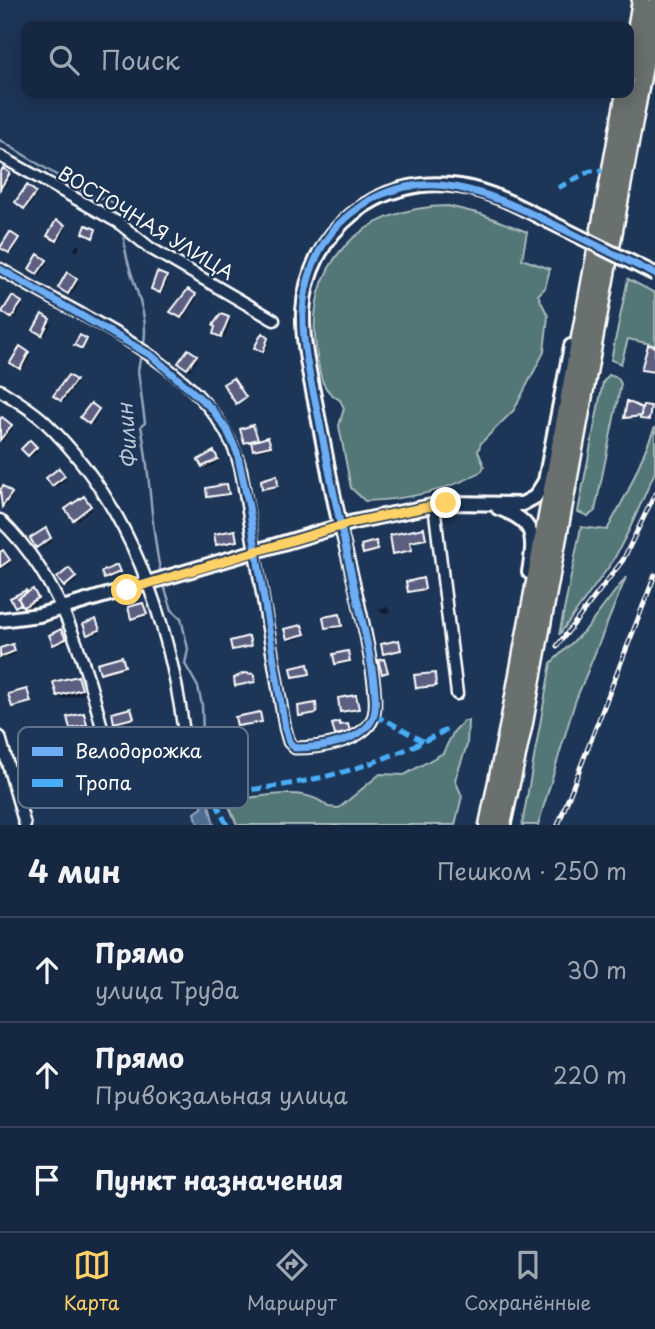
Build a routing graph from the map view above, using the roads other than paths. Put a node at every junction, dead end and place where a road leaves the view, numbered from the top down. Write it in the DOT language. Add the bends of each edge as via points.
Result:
graph roads {
  1 [pos="641,0"];
  2 [pos="655,6"];
  3 [pos="634,43"];
  4 [pos="624,98"];
  5 [pos="0,156"];
  6 [pos="0,269"];
  7 [pos="655,274"];
  8 [pos="591,280"];
  9 [pos="274,320"];
  10 [pos="0,390"];
  11 [pos="484,504"];
  12 [pos="434,505"];
  13 [pos="0,520"];
  14 [pos="340,526"];
  15 [pos="257,552"];
  16 [pos="158,581"];
  17 [pos="62,609"];
  18 [pos="0,620"];
  19 [pos="457,694"];
  20 [pos="102,727"];
  21 [pos="183,727"];
  22 [pos="0,737"];
  23 [pos="18,800"];
  24 [pos="20,808"];
  25 [pos="25,825"];
  26 [pos="485,825"];
  27 [pos="502,825"];
  1 -- 3 [label="highway"];
  2 -- 27 [label="highway"];
  4 -- 8 [label="highway"];
  5 -- 9 [label="street, ВОСТОЧНАЯ УЛИЦА" via="119,223 150,248"];
  6 -- 15 [label="street" via="152,356 211,408 227,430 242,470"];
  7 -- 14 [label="street, bridge" via="470,188 421,185 395,191 346,217 325,242 307,283 303,325"];
  8 -- 11 [label="street" via="570,348 541,491 522,504"];
  8 -- 26 [label="highway" via="509,723"];
  10 -- 16 [label="street" via="42,419 76,455"];
  11 -- 12 [label="street"];
  11 -- 26 [label="street" via="522,519 531,532 533,548"];
  12 -- 14 [label="street"];
  12 -- 19 [label="street"];
  13 -- 17 [label="street" via="16,535"];
  14 -- 15 [label="street"];
  14 -- 15 [label="street" via="366,638 375,704 366,729 342,740 310,748 295,748 289,742"];
  15 -- 16 [label="street"];
  16 -- 17 [label="street"];
  16 -- 21 [label="street"];
  17 -- 18 [label="street"];
  17 -- 20 [label="street" via="85,661"];
  22 -- 23 [label="street"];
  24 -- 25 [label="street"];
}
